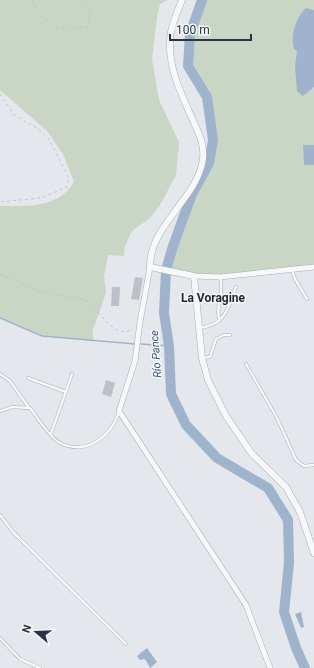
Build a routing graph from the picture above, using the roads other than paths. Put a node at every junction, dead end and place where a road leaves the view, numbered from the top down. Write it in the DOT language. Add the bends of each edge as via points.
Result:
graph roads {
  1 [pos="182,0"];
  2 [pos="314,267"];
  3 [pos="153,268"];
  4 [pos="292,270"];
  5 [pos="194,276"];
  6 [pos="220,277"];
  7 [pos="236,287"];
  8 [pos="307,299"];
  9 [pos="220,320"];
  10 [pos="199,328"];
  11 [pos="230,335"];
  12 [pos="202,358"];
  13 [pos="246,364"];
  14 [pos="0,374"];
  15 [pos="72,374"];
  16 [pos="28,378"];
  17 [pos="66,392"];
  18 [pos="30,408"];
  19 [pos="0,411"];
  20 [pos="119,411"];
  21 [pos="51,435"];
  22 [pos="314,465"];
  23 [pos="0,515"];
  24 [pos="314,553"];
  25 [pos="0,638"];
  26 [pos="126,644"];
  27 [pos="40,668"];
  28 [pos="270,668"];
  1 -- 3 [label="street" via="172,30 171,58 176,82 200,136 203,160 194,184 155,246"];
  2 -- 4 [label="street"];
  3 -- 5 [label="street"];
  3 -- 20 [label="street" via="140,322 135,360"];
  4 -- 6 [label="street"];
  4 -- 8 [label="lane"];
  5 -- 6 [label="street"];
  5 -- 10 [label="street"];
  6 -- 9 [label="lane"];
  7 -- 9 [label="lane"];
  9 -- 10 [label="lane" via="210,327"];
  10 -- 12 [label="street"];
  11 -- 12 [label="lane" via="216,339 210,357"];
  12 -- 24 [label="street" via="208,380 226,416 252,454 286,487 300,512"];
  13 -- 22 [label="lane" via="277,418 296,460 304,466"];
  14 -- 18 [label="lane" via="10,380"];
  15 -- 17 [label="lane"];
  16 -- 17 [label="lane"];
  17 -- 21 [label="lane"];
  18 -- 19 [label="lane" via="12,407"];
  18 -- 21 [label="lane"];
  20 -- 21 [label="lane" via="116,421 105,437 88,446 71,446 59,442"];
  20 -- 28 [label="street" via="246,605"];
  23 -- 26 [label="lane" via="13,532"];
  25 -- 27 [label="lane" via="20,659"];
}
